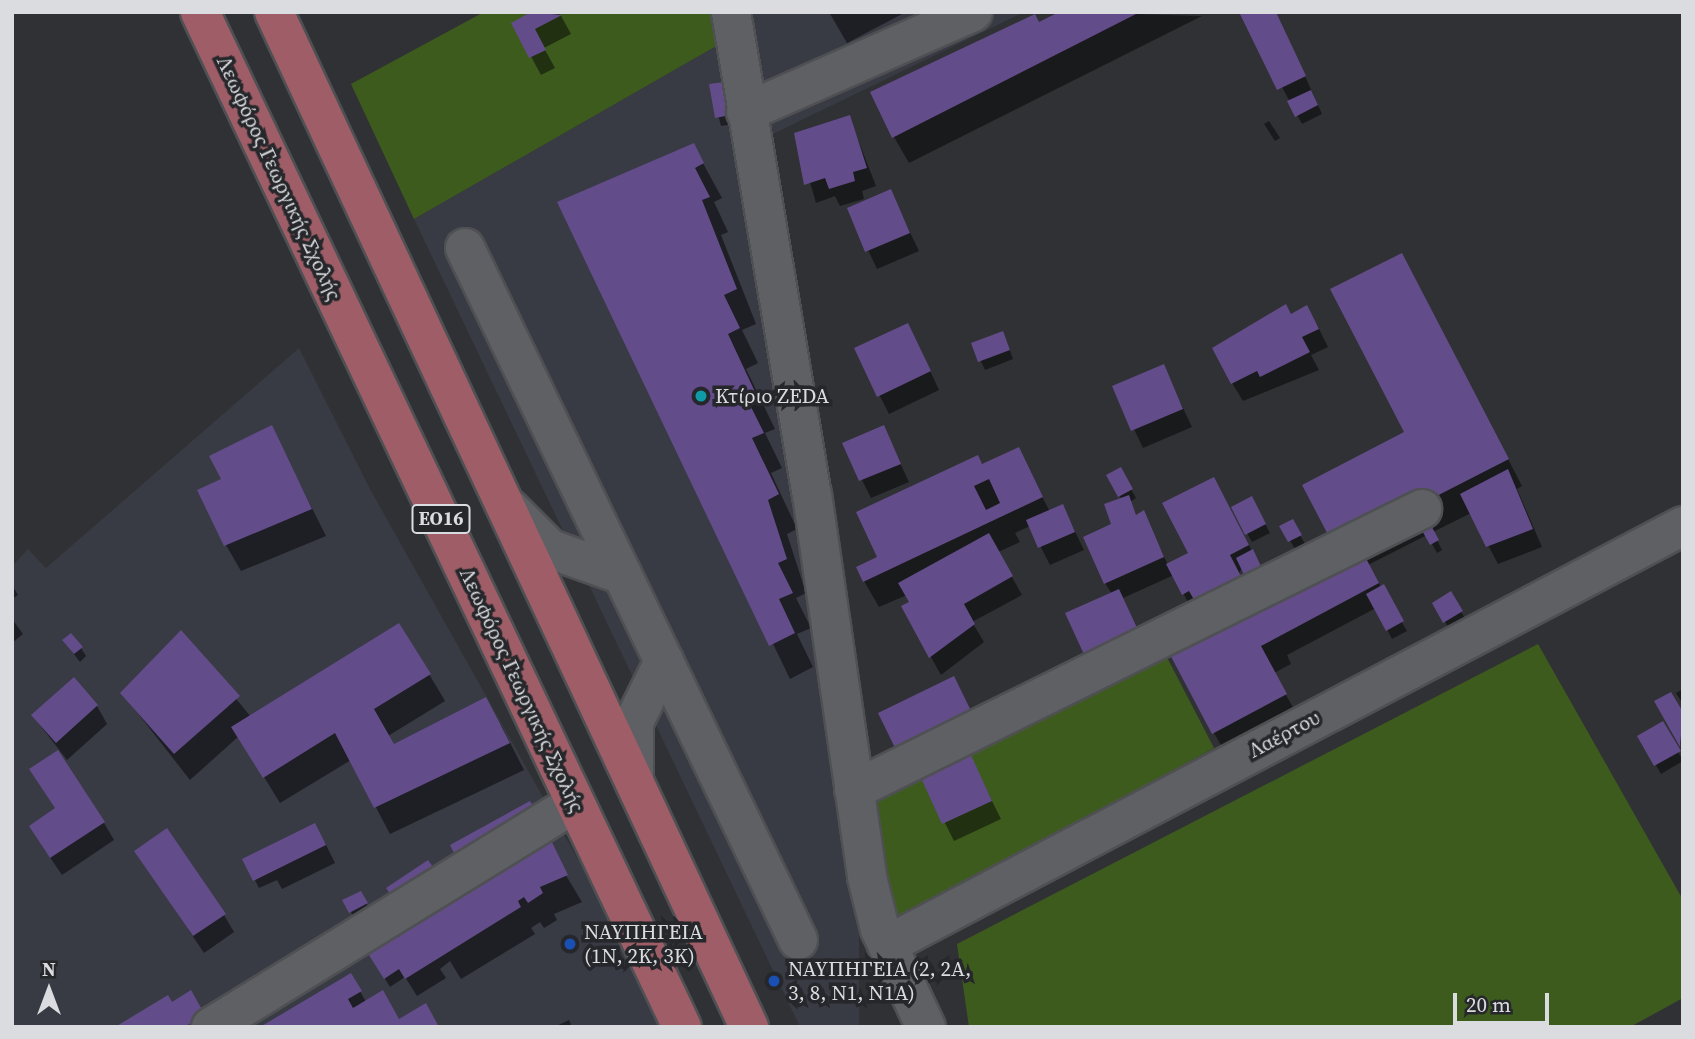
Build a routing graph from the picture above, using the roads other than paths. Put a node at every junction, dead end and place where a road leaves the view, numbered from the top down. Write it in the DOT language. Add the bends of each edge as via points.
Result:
graph roads {
  1 [pos="200,12"];
  2 [pos="274,12"];
  3 [pos="731,12"];
  4 [pos="973,12"];
  5 [pos="746,112"];
  6 [pos="465,248"];
  7 [pos="502,500"];
  8 [pos="1422,509"];
  9 [pos="1683,526"];
  10 [pos="622,575"];
  11 [pos="663,661"];
  12 [pos="634,781"];
  13 [pos="854,790"];
  14 [pos="575,803"];
  15 [pos="798,940"];
  16 [pos="887,945"];
  17 [pos="211,1027"];
  18 [pos="682,1027"];
  19 [pos="749,1027"];
  20 [pos="926,1027"];
  1 -- 14 [label="main road, Λεωφόρος Γεωργικής Σχολής / ΕΟ16"];
  2 -- 7 [label="main road, ΕΟ16"];
  3 -- 5 [label="street"];
  4 -- 5 [label="street"];
  5 -- 13 [label="street" via="812,494"];
  6 -- 10 [label="street"];
  7 -- 10 [label="street" via="550,549"];
  7 -- 12 [label="main road, ΕΟ16"];
  8 -- 13 [label="street"];
  9 -- 16 [label="street, Λαέρτου"];
  10 -- 11 [label="street"];
  11 -- 12 [label="street" via="634,722"];
  11 -- 15 [label="street"];
  12 -- 19 [label="main road, ΕΟ16"];
  13 -- 16 [label="street" via="873,908"];
  14 -- 17 [label="street"];
  14 -- 18 [label="main road, Λεωφόρος Γεωργικής Σχολής / ΕΟ16"];
  16 -- 20 [label="street"];
}
